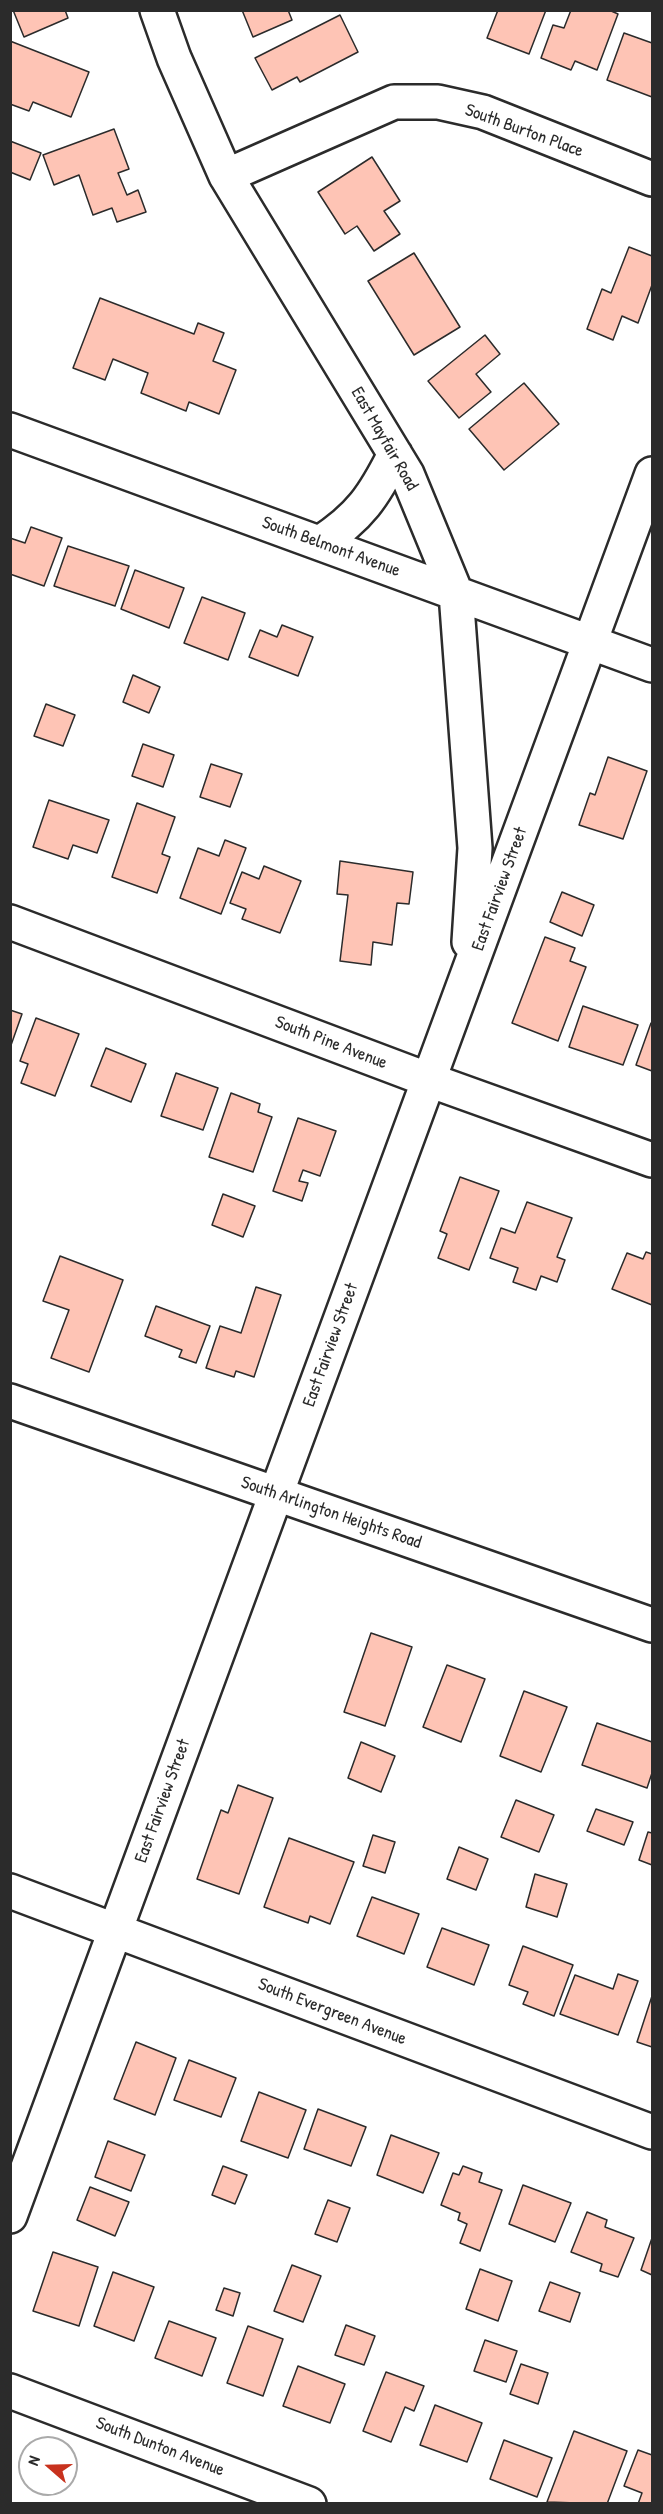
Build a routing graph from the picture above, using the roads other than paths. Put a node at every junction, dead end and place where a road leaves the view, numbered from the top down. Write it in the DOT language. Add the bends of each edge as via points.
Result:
graph roads {
  1 [pos="157,10"];
  2 [pos="226,176"];
  3 [pos="652,179"];
  4 [pos="10,430"];
  5 [pos="395,454"];
  6 [pos="652,474"];
  7 [pos="320,543"];
  8 [pos="456,593"];
  9 [pos="591,642"];
  10 [pos="652,665"];
  11 [pos="10,922"];
  12 [pos="466,980"];
  13 [pos="429,1080"];
  14 [pos="652,1160"];
  15 [pos="10,1401"];
  16 [pos="276,1494"];
  17 [pos="652,1625"];
  18 [pos="10,1891"];
  19 [pos="116,1930"];
  20 [pos="652,2132"];
  21 [pos="10,2216"];
  22 [pos="10,2391"];
  23 [pos="309,2504"];
  1 -- 2 [label="street, East Mayfair Road"];
  2 -- 3 [label="street, South Burton Place" via="394,102 438,102 483,112"];
  2 -- 5 [label="street, East Mayfair Road"];
  4 -- 7 [label="street, South Belmont Avenue"];
  5 -- 7 [label="street" via="350,523"];
  5 -- 8 [label="street, East Mayfair Road"];
  6 -- 9 [label="street, East Fairview Street"];
  7 -- 8 [label="street, South Belmont Avenue"];
  8 -- 9 [label="street, South Belmont Avenue"];
  8 -- 12 [label="street, East Mayfair Road" via="476,848"];
  9 -- 10 [label="street, South Belmont Avenue"];
  9 -- 12 [label="street, East Fairview Street"];
  11 -- 13 [label="street, South Pine Avenue"];
  12 -- 13 [label="street, East Fairview Street"];
  13 -- 14 [label="street, South Pine Avenue"];
  13 -- 16 [label="street, East Fairview Street"];
  15 -- 16 [label="street, South Arlington Heights Road"];
  16 -- 17 [label="street, South Arlington Heights Road"];
  16 -- 19 [label="street, East Fairview Street"];
  18 -- 19 [label="street, South Evergreen Avenue"];
  19 -- 20 [label="street, South Evergreen Avenue"];
  19 -- 21 [label="street, East Fairview Street"];
  22 -- 23 [label="street, South Dunton Avenue"];
}
